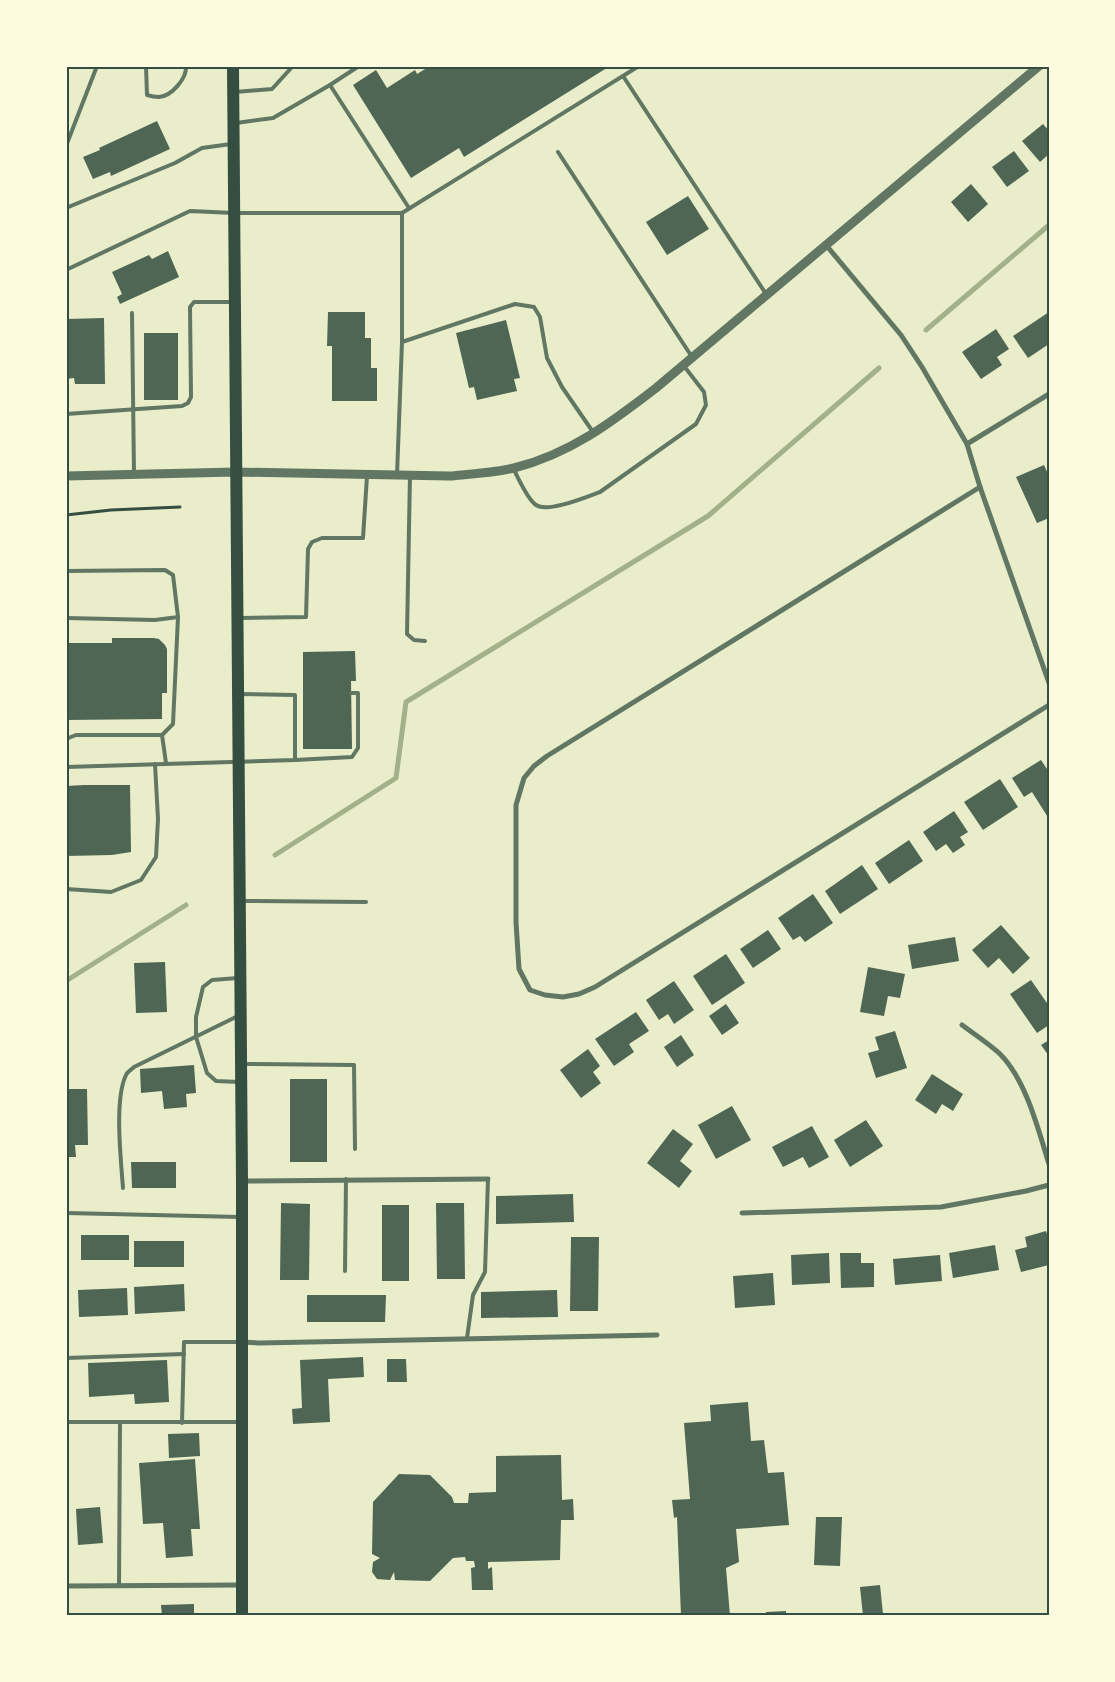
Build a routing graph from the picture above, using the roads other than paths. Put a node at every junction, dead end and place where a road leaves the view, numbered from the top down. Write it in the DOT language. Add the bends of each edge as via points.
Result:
graph roads {
  1 [pos="97,66"];
  2 [pos="146,66"];
  3 [pos="186,66"];
  4 [pos="233,66"];
  5 [pos="293,66"];
  6 [pos="359,66"];
  7 [pos="639,66"];
  8 [pos="1039,66"];
  9 [pos="623,76"];
  10 [pos="330,84"];
  11 [pos="233,92"];
  12 [pos="233,123"];
  13 [pos="233,144"];
  14 [pos="66,146"];
  15 [pos="558,152"];
  16 [pos="66,208"];
  17 [pos="409,208"];
  18 [pos="234,213"];
  19 [pos="402,213"];
  20 [pos="826,244"];
  21 [pos="66,270"];
  22 [pos="767,294"];
  23 [pos="234,302"];
  24 [pos="132,313"];
  25 [pos="402,342"];
  26 [pos="692,357"];
  27 [pos="684,364"];
  28 [pos="1049,394"];
  29 [pos="132,410"];
  30 [pos="66,414"];
  31 [pos="595,434"];
  32 [pos="967,444"];
  33 [pos="513,468"];
  34 [pos="235,472"];
  35 [pos="134,474"];
  36 [pos="367,474"];
  37 [pos="397,475"];
  38 [pos="410,475"];
  39 [pos="66,476"];
  40 [pos="980,486"];
  41 [pos="66,571"];
  42 [pos="178,617"];
  43 [pos="66,618"];
  44 [pos="238,619"];
  45 [pos="425,641"];
  46 [pos="1049,683"];
  47 [pos="351,693"];
  48 [pos="239,694"];
  49 [pos="302,694"];
  50 [pos="295,695"];
  51 [pos="1049,705"];
  52 [pos="162,734"];
  53 [pos="66,739"];
  54 [pos="295,760"];
  55 [pos="239,761"];
  56 [pos="166,763"];
  57 [pos="155,764"];
  58 [pos="66,767"];
  59 [pos="66,889"];
  60 [pos="240,901"];
  61 [pos="366,902"];
  62 [pos="240,977"];
  63 [pos="240,1015"];
  64 [pos="962,1025"];
  65 [pos="196,1037"];
  66 [pos="241,1064"];
  67 [pos="241,1082"];
  68 [pos="355,1149"];
  69 [pos="1049,1164"];
  70 [pos="346,1179"];
  71 [pos="488,1179"];
  72 [pos="242,1181"];
  73 [pos="1049,1185"];
  74 [pos="123,1188"];
  75 [pos="66,1213"];
  76 [pos="742,1213"];
  77 [pos="242,1217"];
  78 [pos="345,1272"];
  79 [pos="656,1335"];
  80 [pos="467,1338"];
  81 [pos="242,1342"];
  82 [pos="184,1354"];
  83 [pos="66,1358"];
  84 [pos="66,1422"];
  85 [pos="120,1422"];
  86 [pos="242,1422"];
  87 [pos="182,1423"];
  88 [pos="242,1585"];
  89 [pos="66,1586"];
  90 [pos="119,1586"];
  91 [pos="242,1616"];
  1 -- 14 [label="lane"];
  2 -- 3 [label="lane" via="147,95 159,97 173,91 186,72"];
  4 -- 11 [label="main road"];
  5 -- 11 [label="lane" via="272,89"];
  6 -- 10 [label="lane"];
  7 -- 9 [label="lane"];
  8 -- 20 [label="street"];
  9 -- 17 [label="lane"];
  9 -- 22 [label="lane"];
  10 -- 12 [label="lane" via="273,118"];
  10 -- 17 [label="lane"];
  11 -- 12 [label="main road"];
  12 -- 13 [label="main road"];
  13 -- 16 [label="lane" via="202,148 175,163"];
  13 -- 18 [label="main road"];
  15 -- 26 [label="lane"];
  17 -- 19 [label="lane"];
  18 -- 19 [label="lane"];
  18 -- 21 [label="lane" via="190,211"];
  18 -- 23 [label="main road"];
  19 -- 25 [label="lane"];
  20 -- 22 [label="street"];
  20 -- 32 [label="street" via="901,335"];
  22 -- 26 [label="street"];
  23 -- 29 [label="lane" via="194,302 190,307 191,397 188,403"];
  23 -- 34 [label="main road"];
  24 -- 29 [label="lane"];
  25 -- 31 [label="lane" via="515,304 534,307 540,317 547,358 562,387"];
  25 -- 37 [label="lane"];
  26 -- 27 [label="street"];
  27 -- 31 [label="street"];
  27 -- 33 [label="lane" via="704,392 706,405 696,424 600,492 544,507 535,504 526,493"];
  28 -- 32 [label="street"];
  29 -- 30 [label="lane"];
  29 -- 35 [label="lane"];
  31 -- 33 [label="street"];
  32 -- 40 [label="street"];
  33 -- 38 [label="street" via="450,476"];
  34 -- 35 [label="street"];
  34 -- 36 [label="street"];
  34 -- 44 [label="main road"];
  35 -- 39 [label="street"];
  36 -- 37 [label="street"];
  36 -- 44 [label="lane" via="363,538 322,538 312,542 308,549 306,617"];
  37 -- 38 [label="street"];
  38 -- 45 [label="lane" via="407,634 414,640"];
  40 -- 46 [label="street"];
  40 -- 51 [label="street" via="534,766 524,778 516,805 519,969 530,990 545,995 563,997 595,987"];
  41 -- 42 [label="lane" via="165,570 173,575"];
  42 -- 43 [label="lane" via="155,620"];
  42 -- 52 [label="lane" via="173,724"];
  44 -- 48 [label="main road"];
  47 -- 54 [label="lane" via="358,693 358,748 352,757"];
  48 -- 50 [label="lane"];
  48 -- 55 [label="main road"];
  49 -- 50 [label="lane"];
  50 -- 54 [label="lane"];
  52 -- 53 [label="lane" via="76,735"];
  52 -- 56 [label="lane"];
  54 -- 55 [label="lane"];
  55 -- 56 [label="lane"];
  55 -- 60 [label="main road"];
  56 -- 57 [label="lane"];
  57 -- 58 [label="lane"];
  57 -- 59 [label="lane" via="156,856 140,880 111,892"];
  60 -- 61 [label="lane"];
  60 -- 62 [label="main road"];
  62 -- 63 [label="main road"];
  62 -- 65 [label="lane" via="212,980 203,987 196,1017"];
  63 -- 65 [label="lane"];
  63 -- 66 [label="main road"];
  64 -- 69 [label="street" via="1000,1054 1011,1068 1031,1107"];
  65 -- 67 [label="lane" via="207,1073 216,1081"];
  65 -- 74 [label="lane" via="126,1074 120,1119"];
  66 -- 67 [label="main road"];
  66 -- 68 [label="lane" via="354,1065"];
  67 -- 72 [label="main road"];
  70 -- 71 [label="street"];
  70 -- 72 [label="street"];
  70 -- 78 [label="lane"];
  71 -- 80 [label="lane" via="485,1272 472,1295"];
  72 -- 77 [label="main road"];
  73 -- 76 [label="street" via="941,1207"];
  75 -- 77 [label="lane"];
  77 -- 81 [label="main road"];
  79 -- 80 [label="street"];
  80 -- 81 [label="street"];
  81 -- 82 [label="lane" via="184,1342"];
  81 -- 86 [label="main road"];
  82 -- 83 [label="lane"];
  82 -- 87 [label="lane"];
  84 -- 85 [label="lane"];
  85 -- 87 [label="lane"];
  85 -- 90 [label="lane"];
  86 -- 87 [label="lane"];
  86 -- 88 [label="main road"];
  88 -- 90 [label="street"];
  88 -- 91 [label="main road"];
  89 -- 90 [label="street"];
}
